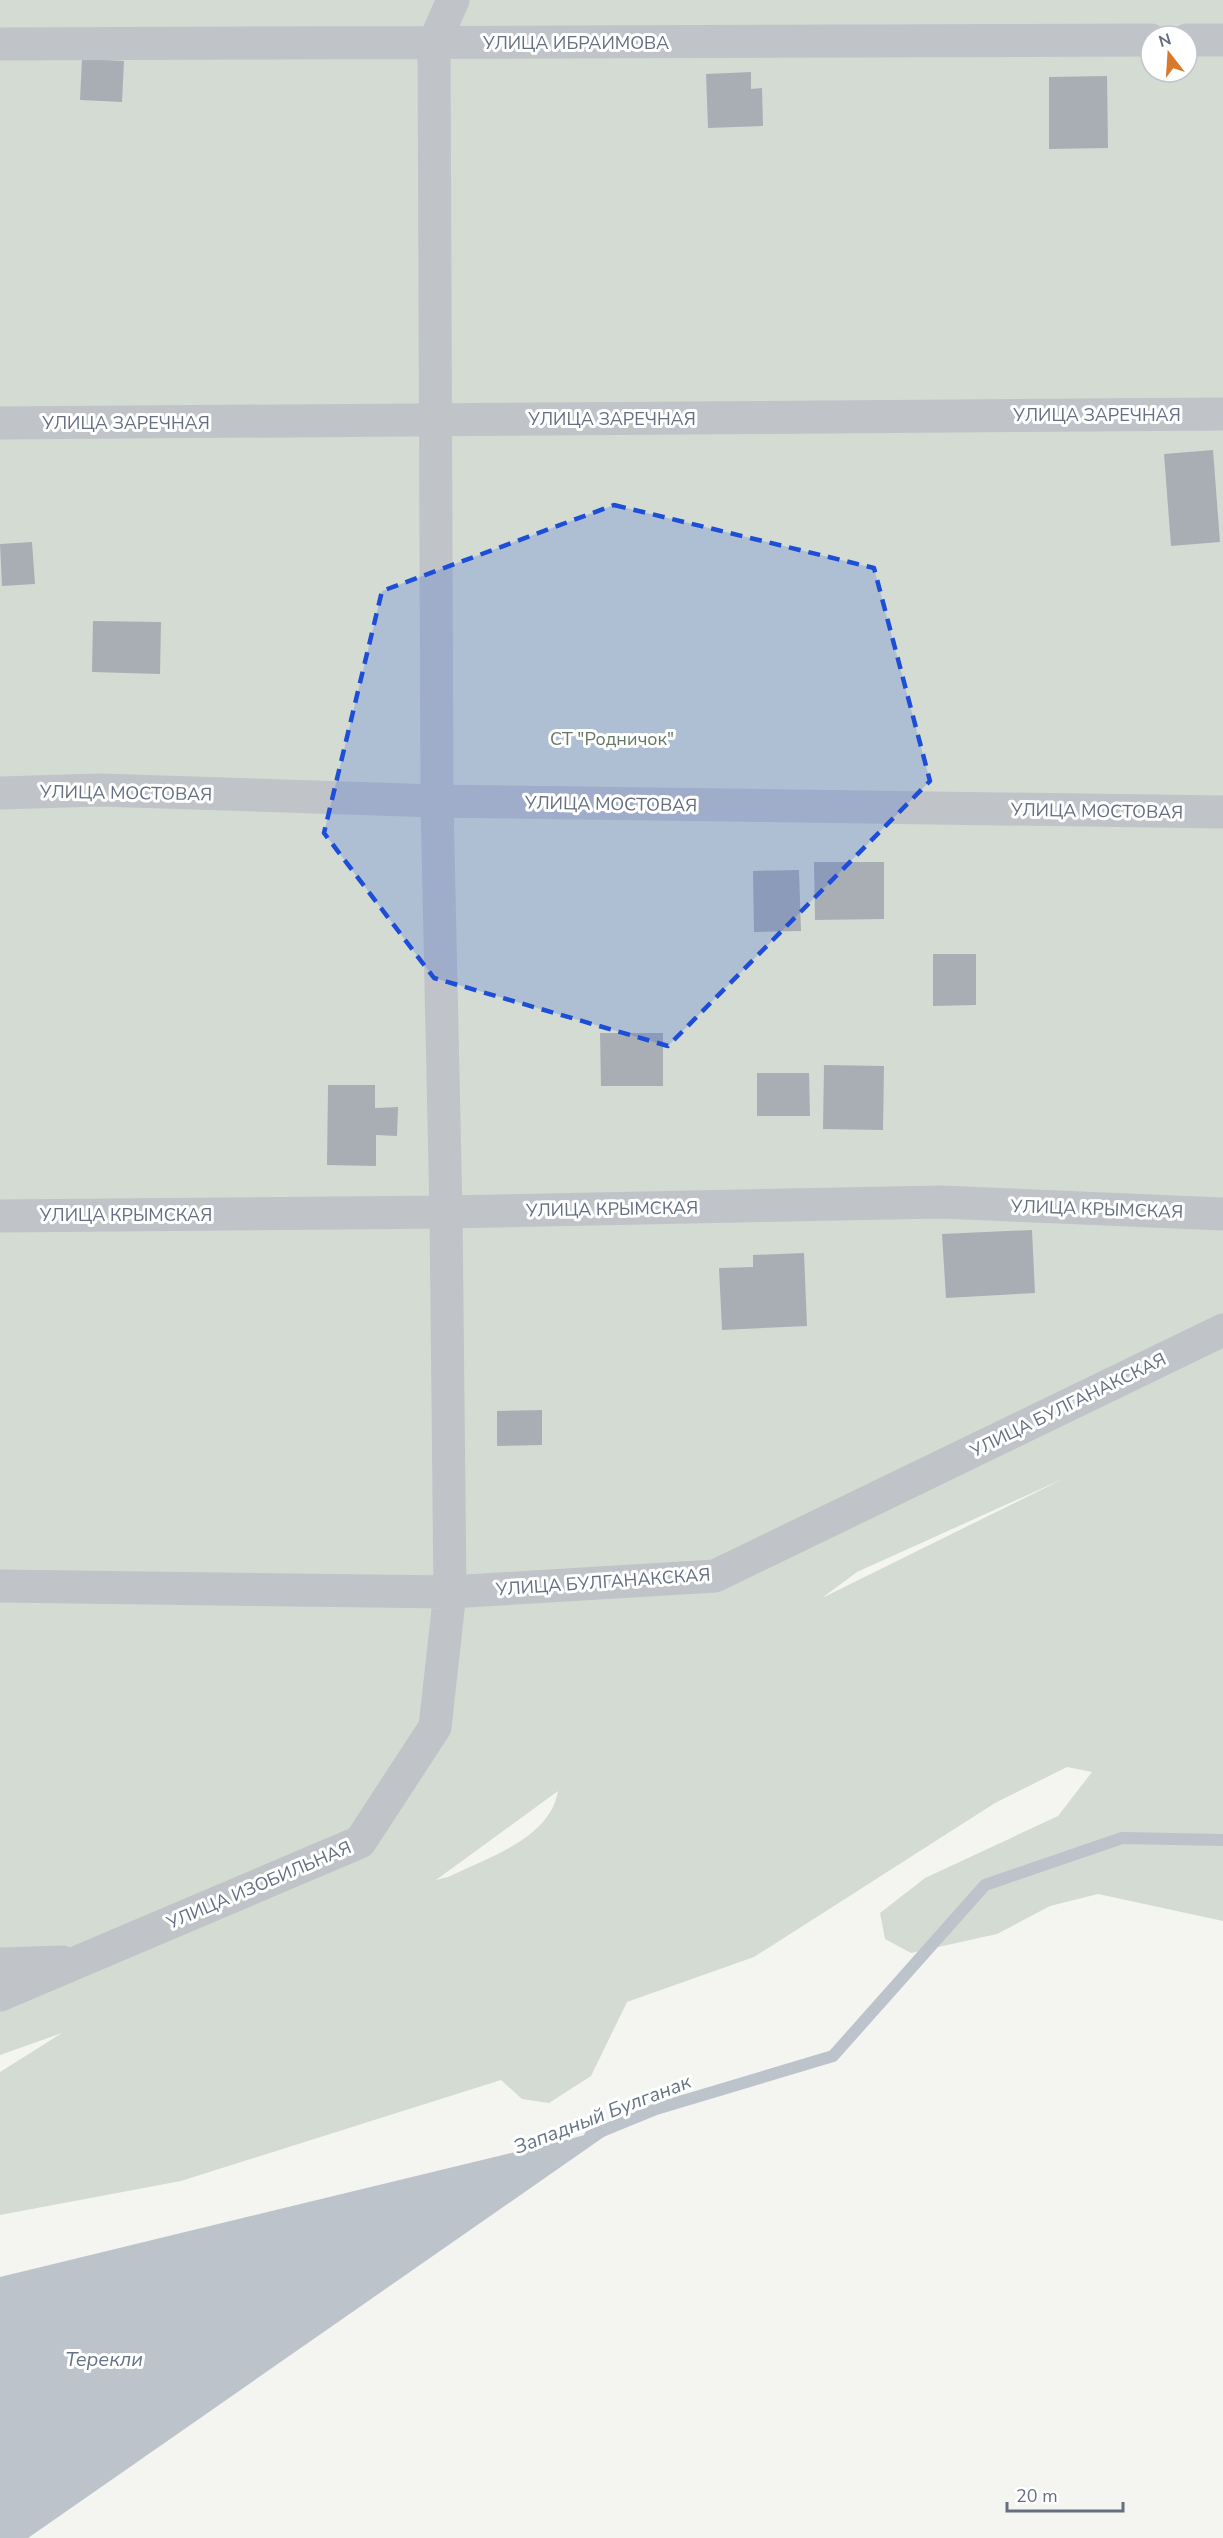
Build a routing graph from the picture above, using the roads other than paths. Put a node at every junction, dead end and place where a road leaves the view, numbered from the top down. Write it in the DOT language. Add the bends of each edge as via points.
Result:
graph roads {
  1 [pos="453,0"];
  2 [pos="1139,40"];
  3 [pos="1199,40"];
  4 [pos="1223,40"];
  5 [pos="434,43"];
  6 [pos="0,44"];
  7 [pos="1223,414"];
  8 [pos="438,420"];
  9 [pos="0,423"];
  10 [pos="0,793"];
  11 [pos="437,801"];
  12 [pos="1223,812"];
  13 [pos="446,1212"];
  14 [pos="1223,1214"];
  15 [pos="0,1216"];
  16 [pos="1223,1330"];
  17 [pos="0,1586"];
  18 [pos="450,1592"];
  19 [pos="78,1962"];
  20 [pos="0,1964"];
  21 [pos="0,1995"];
  1 -- 5 [label="street"];
  2 -- 5 [label="street, УЛИЦА ИБРАИМОВА"];
  3 -- 4 [label="street"];
  5 -- 6 [label="street, УЛИЦА ИБРАИМОВА"];
  5 -- 8 [label="street, УЛИЦА ИЗОБИЛЬНАЯ"];
  7 -- 8 [label="street, УЛИЦА ЗАРЕЧНАЯ"];
  8 -- 9 [label="street, УЛИЦА ЗАРЕЧНАЯ"];
  8 -- 11 [label="street, УЛИЦА ИЗОБИЛЬНАЯ"];
  10 -- 11 [label="street, УЛИЦА МОСТОВАЯ" via="100,790"];
  11 -- 12 [label="street, УЛИЦА МОСТОВАЯ"];
  11 -- 13 [label="street, УЛИЦА ИЗОБИЛЬНАЯ"];
  13 -- 14 [label="street, УЛИЦА КРЫМСКАЯ" via="941,1202"];
  13 -- 15 [label="street, УЛИЦА КРЫМСКАЯ"];
  13 -- 18 [label="street, УЛИЦА ИЗОБИЛЬНАЯ"];
  16 -- 18 [label="street, УЛИЦА БУЛГАНАКСКАЯ" via="715,1576"];
  17 -- 18 [label="street, УЛИЦА БУЛГАНАКСКАЯ"];
  18 -- 19 [label="street, УЛИЦА ИЗОБИЛЬНАЯ" via="435,1727 360,1842"];
  19 -- 20 [label="street, УЛИЦА ИЗОБИЛЬНАЯ"];
  19 -- 21 [label="street"];
}
